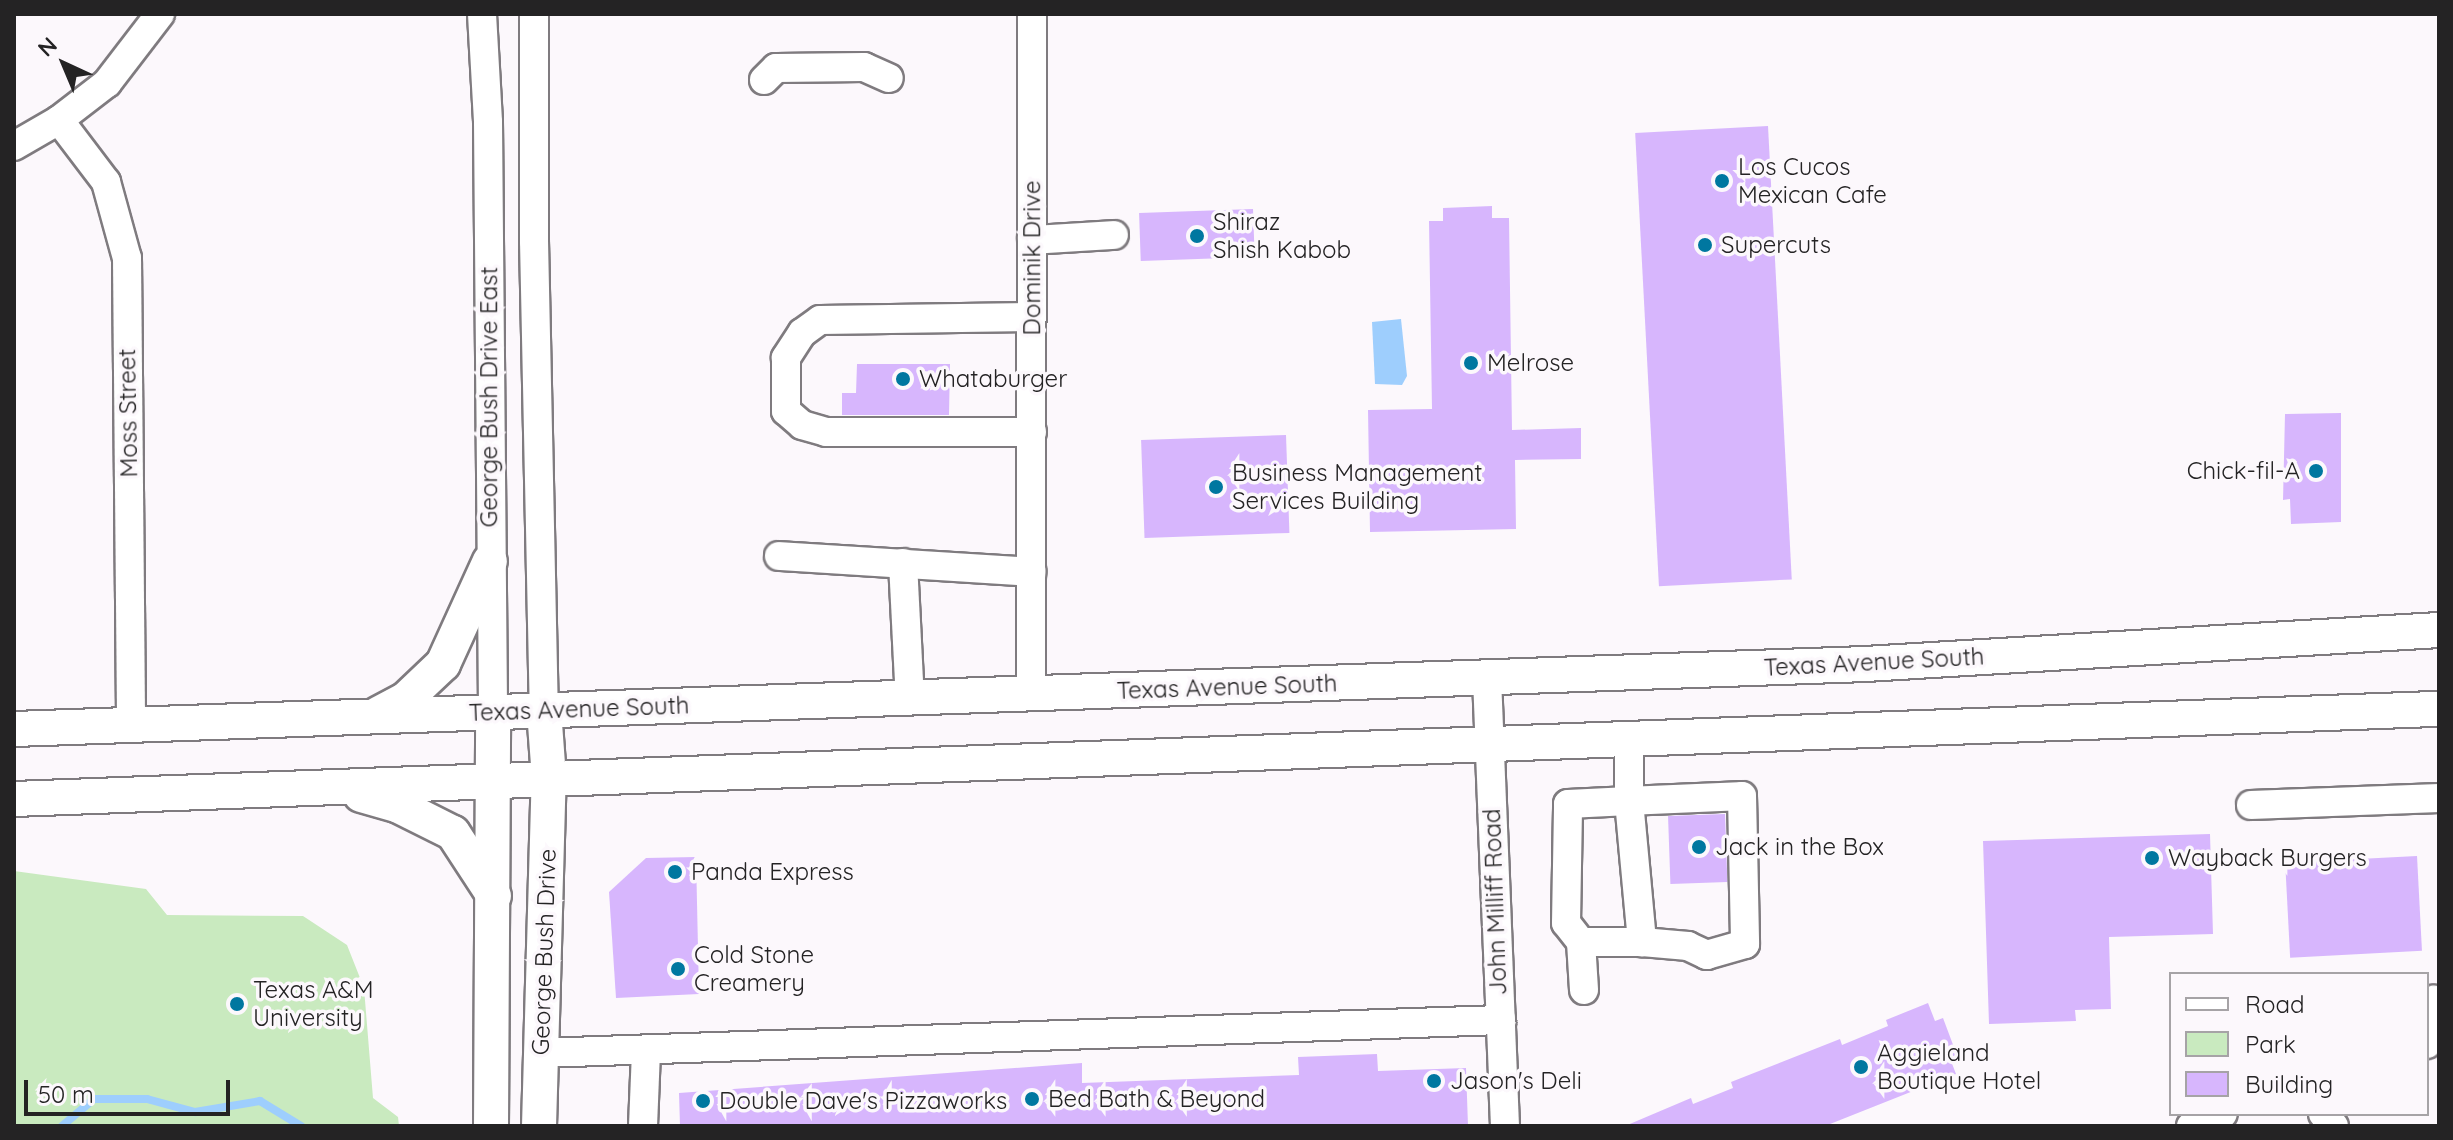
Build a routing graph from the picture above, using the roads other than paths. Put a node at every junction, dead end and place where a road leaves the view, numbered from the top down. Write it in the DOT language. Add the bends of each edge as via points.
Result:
graph roads {
  1 [pos="160,14"];
  2 [pos="482,14"];
  3 [pos="534,14"];
  4 [pos="1032,14"];
  5 [pos="889,78"];
  6 [pos="764,80"];
  7 [pos="59,120"];
  8 [pos="14,146"];
  9 [pos="1114,235"];
  10 [pos="1032,240"];
  11 [pos="1031,317"];
  12 [pos="1032,432"];
  13 [pos="779,556"];
  14 [pos="490,561"];
  15 [pos="903,563"];
  16 [pos="1031,572"];
  17 [pos="2439,630"];
  18 [pos="1487,678"];
  19 [pos="1031,695"];
  20 [pos="910,700"];
  21 [pos="2439,709"];
  22 [pos="544,710"];
  23 [pos="493,711"];
  24 [pos="377,715"];
  25 [pos="131,724"];
  26 [pos="14,729"];
  27 [pos="1629,740"];
  28 [pos="1489,746"];
  29 [pos="549,778"];
  30 [pos="496,780"];
  31 [pos="337,788"];
  32 [pos="2439,798"];
  33 [pos="14,799"];
  34 [pos="1629,801"];
  35 [pos="2251,805"];
  36 [pos="494,896"];
  37 [pos="1581,942"];
  38 [pos="1642,942"];
  39 [pos="1584,990"];
  40 [pos="2433,999"];
  41 [pos="1501,1020"];
  42 [pos="2429,1029"];
  43 [pos="646,1050"];
  44 [pos="541,1053"];
  45 [pos="2218,1116"];
  46 [pos="491,1126"];
  47 [pos="539,1126"];
  48 [pos="643,1126"];
  49 [pos="1505,1126"];
  50 [pos="2191,1126"];
  1 -- 7 [label="street" via="107,83"];
  2 -- 14 [label="street, George Bush Drive East" via="488,122"];
  3 -- 22 [label="street, George Bush Drive East"];
  4 -- 10 [label="street, Dominik Drive"];
  5 -- 6 [label="street" via="864,67 776,68"];
  7 -- 8 [label="street"];
  7 -- 25 [label="street, Moss Street" via="106,182 127,258"];
  9 -- 10 [label="street"];
  10 -- 11 [label="street, Dominik Drive"];
  11 -- 12 [label="street, Dominik Drive"];
  11 -- 12 [label="street" via="820,320 802,333 786,358 786,411 802,425 826,432"];
  12 -- 16 [label="street, Dominik Drive"];
  13 -- 15 [label="street"];
  14 -- 23 [label="street, George Bush Drive East"];
  14 -- 24 [label="main road" via="443,664 406,699"];
  15 -- 16 [label="street"];
  15 -- 20 [label="street"];
  16 -- 19 [label="street, Dominik Drive"];
  17 -- 18 [label="main road, Texas Avenue South" via="1865,664"];
  18 -- 19 [label="main road, Texas Avenue South"];
  18 -- 28 [label="street, John Milliff Road"];
  19 -- 20 [label="main road, Texas Avenue South"];
  20 -- 22 [label="main road, Texas Avenue South"];
  21 -- 27 [label="main road"];
  22 -- 23 [label="main road, Texas Avenue South"];
  22 -- 29 [label="main road, George Bush Drive East"];
  23 -- 24 [label="main road, Texas Avenue South"];
  23 -- 30 [label="main road, George Bush Drive East"];
  24 -- 25 [label="main road, Texas Avenue South"];
  25 -- 26 [label="main road, Texas Avenue South"];
  27 -- 28 [label="main road"];
  27 -- 34 [label="street"];
  28 -- 29 [label="main road"];
  28 -- 41 [label="street, John Milliff Road"];
  29 -- 30 [label="main road"];
  29 -- 44 [label="main road, George Bush Drive"];
  30 -- 31 [label="main road"];
  30 -- 36 [label="main road, George Bush Drive"];
  31 -- 33 [label="main road"];
  31 -- 36 [label="main road" via="399,806 453,833"];
  32 -- 35 [label="street"];
  34 -- 37 [label="street" via="1568,804 1566,923"];
  34 -- 38 [label="street"];
  34 -- 38 [label="street" via="1742,796 1745,944 1707,955 1688,946"];
  36 -- 46 [label="main road, George Bush Drive"];
  37 -- 38 [label="street"];
  37 -- 39 [label="street"];
  40 -- 42 [label="street"];
  41 -- 43 [label="street"];
  41 -- 49 [label="street, John Milliff Road"];
  43 -- 44 [label="street"];
  43 -- 48 [label="street"];
  44 -- 47 [label="main road, George Bush Drive"];
  45 -- 50 [label="street"];
}
